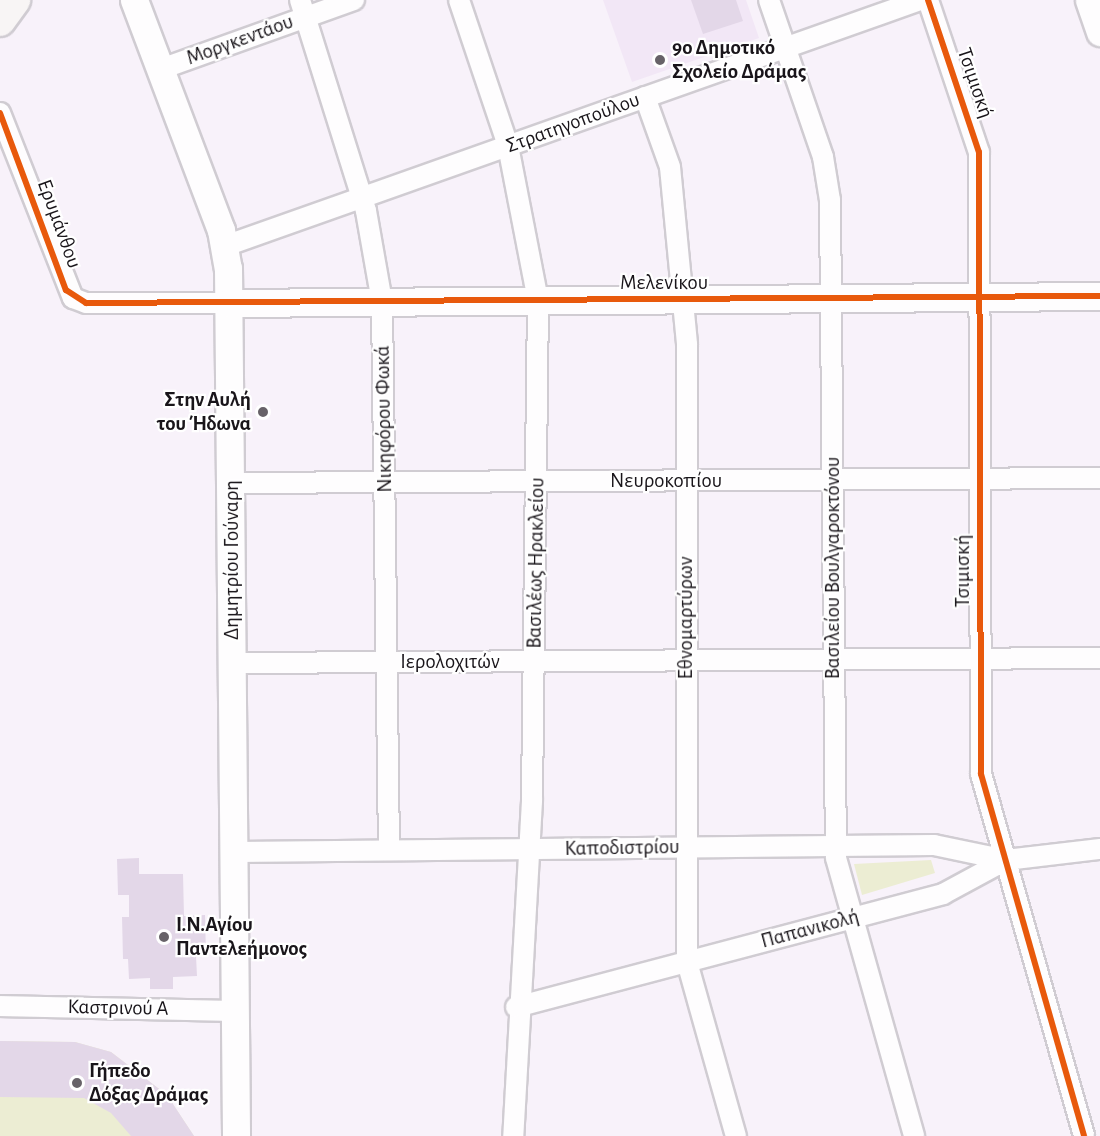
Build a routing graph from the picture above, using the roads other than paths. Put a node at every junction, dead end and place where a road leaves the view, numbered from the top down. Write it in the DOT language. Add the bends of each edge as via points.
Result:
graph roads {
  1 [pos="15,0"];
  2 [pos="134,0"];
  3 [pos="354,0"];
  4 [pos="459,0"];
  5 [pos="769,0"];
  6 [pos="920,0"];
  7 [pos="928,0"];
  8 [pos="1089,0"];
  9 [pos="303,9"];
  10 [pos="0,21"];
  11 [pos="1100,32"];
  12 [pos="785,48"];
  13 [pos="160,69"];
  14 [pos="645,97"];
  15 [pos="0,113"];
  16 [pos="508,146"];
  17 [pos="362,198"];
  18 [pos="225,246"];
  19 [pos="1100,296"];
  20 [pos="978,297"];
  21 [pos="832,298"];
  22 [pos="684,300"];
  23 [pos="538,301"];
  24 [pos="382,302"];
  25 [pos="228,303"];
  26 [pos="1100,478"];
  27 [pos="833,479"];
  28 [pos="979,479"];
  29 [pos="686,480"];
  30 [pos="385,482"];
  31 [pos="538,482"];
  32 [pos="231,483"];
  33 [pos="1100,658"];
  34 [pos="979,659"];
  35 [pos="686,660"];
  36 [pos="834,660"];
  37 [pos="534,661"];
  38 [pos="387,662"];
  39 [pos="232,663"];
  40 [pos="835,846"];
  41 [pos="685,847"];
  42 [pos="528,849"];
  43 [pos="1100,849"];
  44 [pos="389,850"];
  45 [pos="236,852"];
  46 [pos="1006,861"];
  47 [pos="852,918"];
  48 [pos="687,962"];
  49 [pos="0,1006"];
  50 [pos="516,1007"];
  51 [pos="236,1011"];
  52 [pos="236,1136"];
  53 [pos="513,1136"];
  54 [pos="736,1136"];
  55 [pos="914,1136"];
  56 [pos="1084,1136"];
  1 -- 10 [label="main road"];
  2 -- 13 [label="main road, Δημητρίου Γούναρη"];
  3 -- 9 [label="street, Μοργκεντάου"];
  4 -- 16 [label="street, Βασιλέως Ηρακλείου"];
  5 -- 12 [label="street, Βασιλείου Βουλγαροκτόνου"];
  6 -- 12 [label="street, Στρατηγοπούλου"];
  7 -- 20 [label="street, Τσιμισκή" via="978,145"];
  8 -- 11 [label="main road"];
  9 -- 13 [label="street, Μοργκεντάου"];
  9 -- 17 [label="street, Νικηφόρου Φωκά"];
  12 -- 14 [label="street, Στρατηγοπούλου"];
  12 -- 21 [label="street, Βασιλείου Βουλγαροκτόνου" via="828,180"];
  13 -- 18 [label="main road, Δημητρίου Γούναρη"];
  14 -- 16 [label="street, Στρατηγοπούλου"];
  14 -- 22 [label="street, Εθνομαρτύρων" via="670,167"];
  15 -- 25 [label="street, Ερυμάνθου" via="73,298 86,303"];
  16 -- 17 [label="street, Στρατηγοπούλου"];
  16 -- 23 [label="street, Βασιλέως Ηρακλείου"];
  17 -- 18 [label="street, Στρατηγοπούλου"];
  17 -- 24 [label="street, Νικηφόρου Φωκά"];
  18 -- 25 [label="main road, Δημητρίου Γούναρη"];
  19 -- 20 [label="main road, Μελενίκου"];
  20 -- 21 [label="main road, Μελενίκου"];
  20 -- 28 [label="street, Τσιμισκή"];
  21 -- 22 [label="main road, Μελενίκου"];
  21 -- 27 [label="street, Βασιλείου Βουλγαροκτόνου"];
  22 -- 23 [label="main road, Μελενίκου"];
  22 -- 29 [label="street, Εθνομαρτύρων"];
  23 -- 24 [label="main road, Μελενίκου"];
  23 -- 31 [label="street, Βασιλέως Ηρακλείου"];
  24 -- 25 [label="main road, Μελενίκου"];
  24 -- 30 [label="street, Νικηφόρου Φωκά"];
  25 -- 32 [label="main road, Δημητρίου Γούναρη"];
  26 -- 28 [label="street, Νευροκοπίου"];
  27 -- 28 [label="street, Νευροκοπίου"];
  27 -- 29 [label="street, Νευροκοπίου"];
  27 -- 36 [label="street, Βασιλείου Βουλγαροκτόνου"];
  28 -- 34 [label="street, Τσιμισκή"];
  29 -- 31 [label="street, Νευροκοπίου"];
  29 -- 35 [label="street, Εθνομαρτύρων"];
  30 -- 31 [label="street, Νευροκοπίου"];
  30 -- 32 [label="street, Νευροκοπίου"];
  30 -- 38 [label="street, Νικηφόρου Φωκά"];
  31 -- 37 [label="street, Βασιλέως Ηρακλείου"];
  32 -- 39 [label="main road, Δημητρίου Γούναρη"];
  33 -- 34 [label="street, Ιερολοχιτών"];
  34 -- 36 [label="street, Ιερολοχιτών"];
  34 -- 46 [label="street, Τσιμισκή" via="981,774"];
  35 -- 36 [label="street, Ιερολοχιτών"];
  35 -- 37 [label="street, Ιερολοχιτών"];
  35 -- 41 [label="street, Εθνομαρτύρων"];
  36 -- 40 [label="street, Βασιλείου Βουλγαροκτόνου"];
  37 -- 38 [label="street, Ιερολοχιτών"];
  37 -- 42 [label="street, Βασιλέως Ηρακλείου"];
  38 -- 39 [label="street, Ιερολοχιτών"];
  38 -- 44 [label="street, Νικηφόρου Φωκά"];
  39 -- 45 [label="main road, Δημητρίου Γούναρη"];
  40 -- 41 [label="street, Καποδιστρίου"];
  40 -- 46 [label="street, Καποδιστρίου" via="934,845"];
  40 -- 47 [label="street, Βασιλείου Βουλγαροκτόνου"];
  41 -- 42 [label="street, Καποδιστρίου"];
  41 -- 48 [label="street, Εθνομαρτύρων"];
  42 -- 44 [label="street, Καποδιστρίου"];
  42 -- 50 [label="street, Βασιλέως Ηρακλείου"];
  43 -- 46 [label="street, Παπανικολή"];
  44 -- 45 [label="street, Καποδιστρίου"];
  45 -- 51 [label="main road, Δημητρίου Γούναρη"];
  46 -- 47 [label="street, Παπανικολή" via="952,891"];
  46 -- 56 [label="street, Τσιμισκή"];
  47 -- 48 [label="street, Παπανικολή"];
  47 -- 55 [label="street, Βασιλείου Βουλγαροκτόνου"];
  48 -- 50 [label="street, Παπανικολή"];
  48 -- 54 [label="street, Εθνομαρτύρων"];
  49 -- 51 [label="street, Καστρινού Α"];
  50 -- 53 [label="street, Βασιλέως Ηρακλείου"];
  51 -- 52 [label="main road, Δημητρίου Γούναρη"];
}
